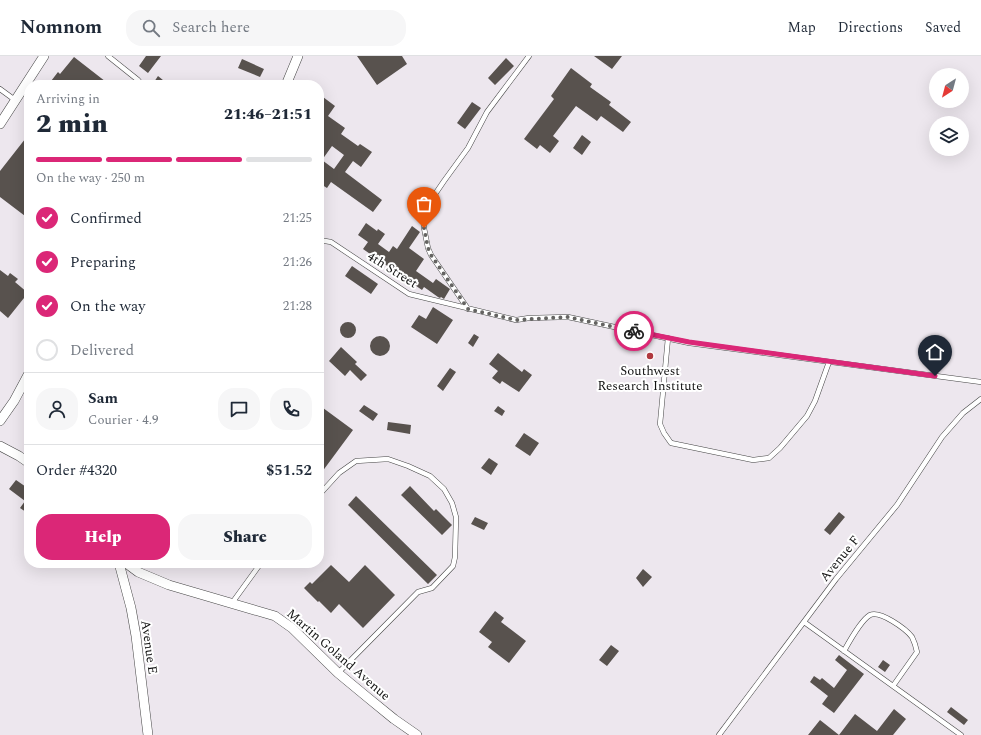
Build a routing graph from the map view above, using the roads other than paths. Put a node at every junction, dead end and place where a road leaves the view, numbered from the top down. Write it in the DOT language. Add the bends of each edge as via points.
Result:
graph roads {
  1 [pos="44,56"];
  2 [pos="108,56"];
  3 [pos="298,56"];
  4 [pos="529,56"];
  5 [pos="28,80"];
  6 [pos="138,80"];
  7 [pos="288,80"];
  8 [pos="24,86"];
  9 [pos="0,90"];
  10 [pos="15,100"];
  11 [pos="0,124"];
  12 [pos="324,241"];
  13 [pos="468,309"];
  14 [pos="668,338"];
  15 [pos="829,362"];
  16 [pos="981,382"];
  17 [pos="24,383"];
  18 [pos="981,399"];
  19 [pos="0,421"];
  20 [pos="0,446"];
  21 [pos="24,460"];
  22 [pos="324,490"];
  23 [pos="120,568"];
  24 [pos="133,568"];
  25 [pos="258,568"];
  26 [pos="232,603"];
  27 [pos="804,622"];
  28 [pos="844,650"];
  29 [pos="338,672"];
  30 [pos="893,686"];
  31 [pos="148,735"];
  32 [pos="417,735"];
  33 [pos="719,735"];
  34 [pos="961,735"];
  1 -- 5 [label="street"];
  2 -- 6 [label="lane"];
  3 -- 7 [label="street"];
  4 -- 13 [label="lane" via="487,112 468,148 427,206 424,216 424,228 431,255"];
  8 -- 10 [label="street"];
  9 -- 10 [label="lane"];
  10 -- 11 [label="street"];
  12 -- 13 [label="lane, 4th Street" via="331,242 408,294"];
  13 -- 14 [label="lane, 4th Street" via="516,320 568,317"];
  14 -- 15 [label="lane, 4th Street"];
  14 -- 15 [label="lane" via="660,424 664,433 671,443 753,460 769,458 807,416"];
  15 -- 16 [label="lane, 4th Street"];
  17 -- 19 [label="street"];
  18 -- 27 [label="lane, Avenue F" via="963,413 942,437 897,505"];
  20 -- 21 [label="street"];
  22 -- 29 [label="lane" via="339,473 356,461 388,459 430,476 444,489 456,517 453,566 432,588 418,592"];
  23 -- 31 [label="street, Avenue E" via="136,636"];
  24 -- 26 [label="street, Martin Goland Avenue" via="169,585"];
  25 -- 26 [label="lane"];
  26 -- 29 [label="street, Martin Goland Avenue" via="275,616 292,628"];
  27 -- 28 [label="lane"];
  27 -- 33 [label="lane, Avenue F"];
  28 -- 30 [label="lane"];
  28 -- 30 [label="lane" via="870,615 876,614 891,620 904,629 912,638 917,652"];
  29 -- 32 [label="street, Martin Goland Avenue"];
  30 -- 34 [label="lane"];
}
